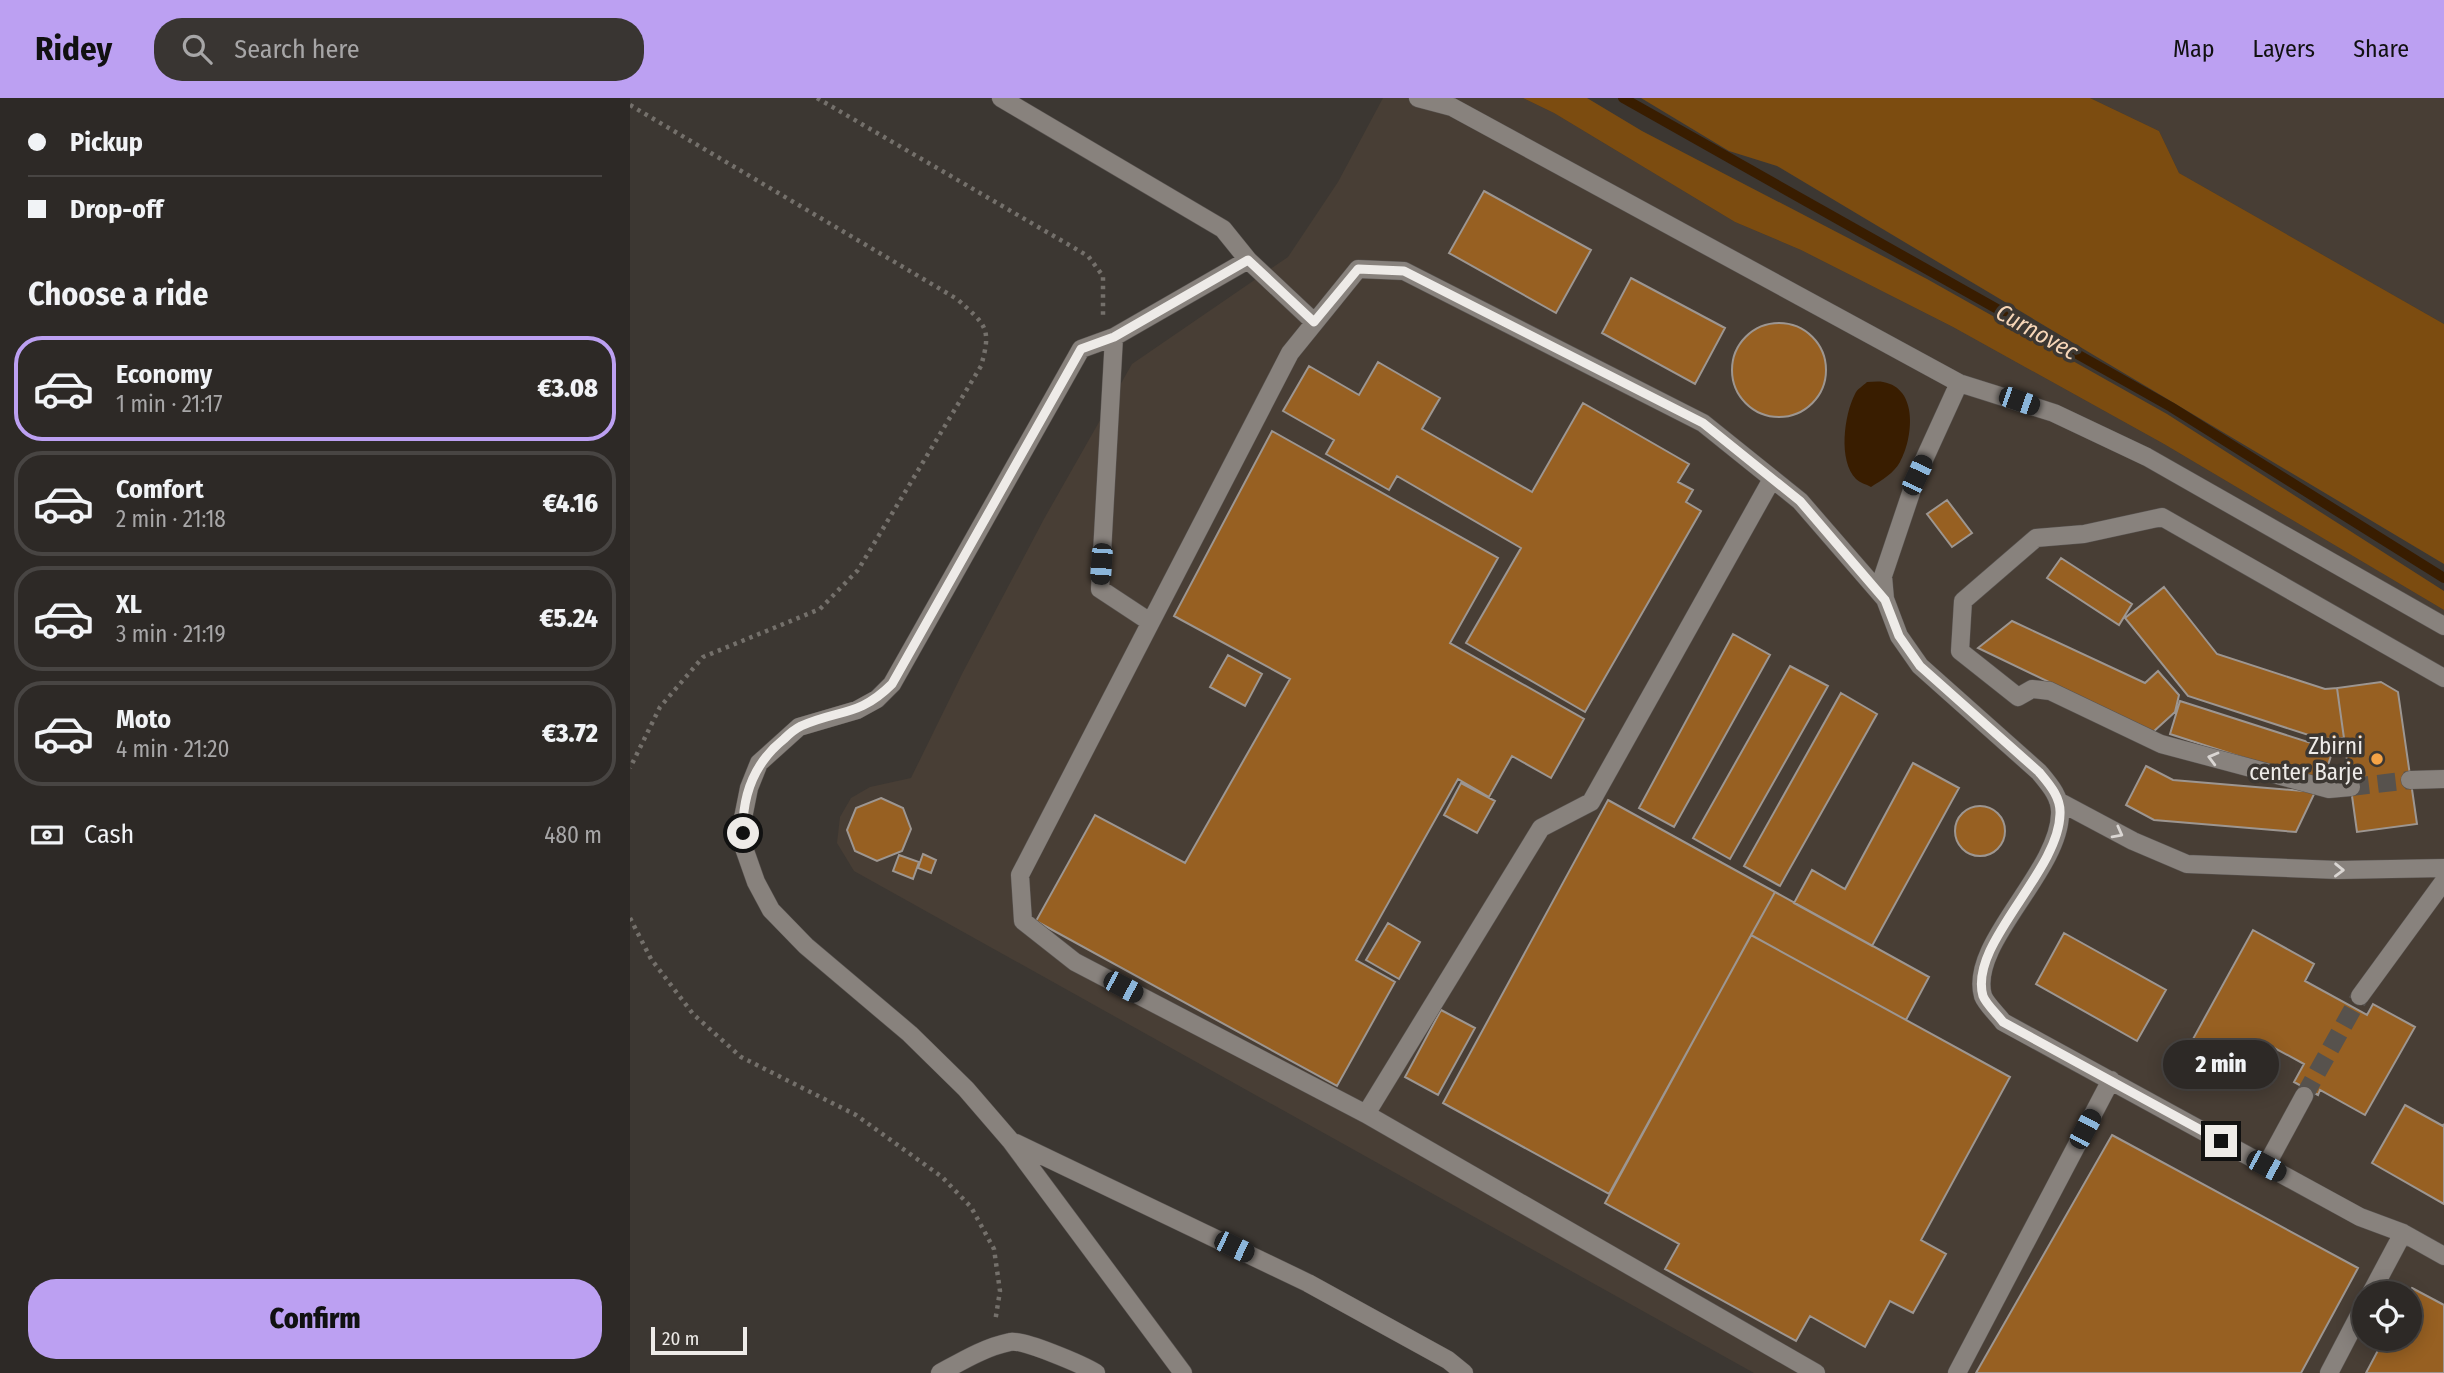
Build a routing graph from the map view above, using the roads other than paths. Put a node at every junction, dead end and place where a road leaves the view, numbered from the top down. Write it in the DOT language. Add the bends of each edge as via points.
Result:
graph roads {
  1 [pos="1001,98"];
  2 [pos="1418,98"];
  3 [pos="1248,260"];
  4 [pos="1314,322"];
  5 [pos="1106,340"];
  6 [pos="1959,383"];
  7 [pos="1772,479"];
  8 [pos="1885,600"];
  9 [pos="1150,622"];
  10 [pos="2444,626"];
  11 [pos="2444,678"];
  12 [pos="2444,779"];
  13 [pos="2410,780"];
  14 [pos="2351,786"];
  15 [pos="2058,801"];
  16 [pos="2444,868"];
  17 [pos="2444,881"];
  18 [pos="2360,996"];
  19 [pos="2110,1080"];
  20 [pos="2304,1096"];
  21 [pos="1366,1114"];
  22 [pos="1010,1140"];
  23 [pos="2266,1166"];
  24 [pos="2403,1233"];
  25 [pos="2444,1256"];
  26 [pos="2377,1281"];
  27 [pos="2352,1329"];
  28 [pos="940,1373"];
  29 [pos="1096,1373"];
  30 [pos="1184,1373"];
  31 [pos="1464,1373"];
  32 [pos="1816,1373"];
  33 [pos="1957,1373"];
  34 [pos="2329,1373"];
  1 -- 3 [label="lane" via="1223,229"];
  2 -- 6 [label="lane" via="1452,107"];
  3 -- 4 [label="lane"];
  3 -- 5 [label="lane"];
  4 -- 7 [label="lane" via="1358,269 1404,271 1703,423"];
  4 -- 9 [label="lane" via="1290,353"];
  5 -- 9 [label="lane" via="1100,589"];
  5 -- 22 [label="lane" via="1081,349 892,684 857,710 799,727 779,742 759,763 743,818 744,848 771,909 806,946 910,1034"];
  6 -- 8 [label="lane" via="1917,475 1884,576"];
  6 -- 10 [label="lane" via="2054,413 2147,457"];
  7 -- 8 [label="lane" via="1800,501"];
  7 -- 21 [label="lane" via="1591,802 1541,828"];
  8 -- 15 [label="lane" via="1899,636 1920,666 2039,772"];
  9 -- 21 [label="lane" via="1020,875 1023,921 1075,961"];
  14 -- 11 [label="lane, one-way" via="2329,789 2161,744 2050,691 2032,689 2018,696 1960,651 1963,601 2036,538 2084,534 2162,517"];
  12 -- 13 [label="lane"];
  15 -- 16 [label="lane, one-way" via="2187,864 2338,870"];
  15 -- 19 [label="lane" via="2054,844 1982,969 1983,997 2003,1022"];
  17 -- 18 [label="lane"];
  19 -- 23 [label="lane"];
  19 -- 33 [label="lane"];
  20 -- 23 [label="lane"];
  21 -- 32 [label="lane"];
  22 -- 30 [label="lane"];
  22 -- 31 [label="lane" via="1308,1283"];
  23 -- 24 [label="lane" via="2360,1217"];
  24 -- 25 [label="lane"];
  24 -- 26 [label="lane"];
  27 -- 34 [label="lane"];
  28 -- 29 [label="lane" via="970,1356 1013,1341"];
}
